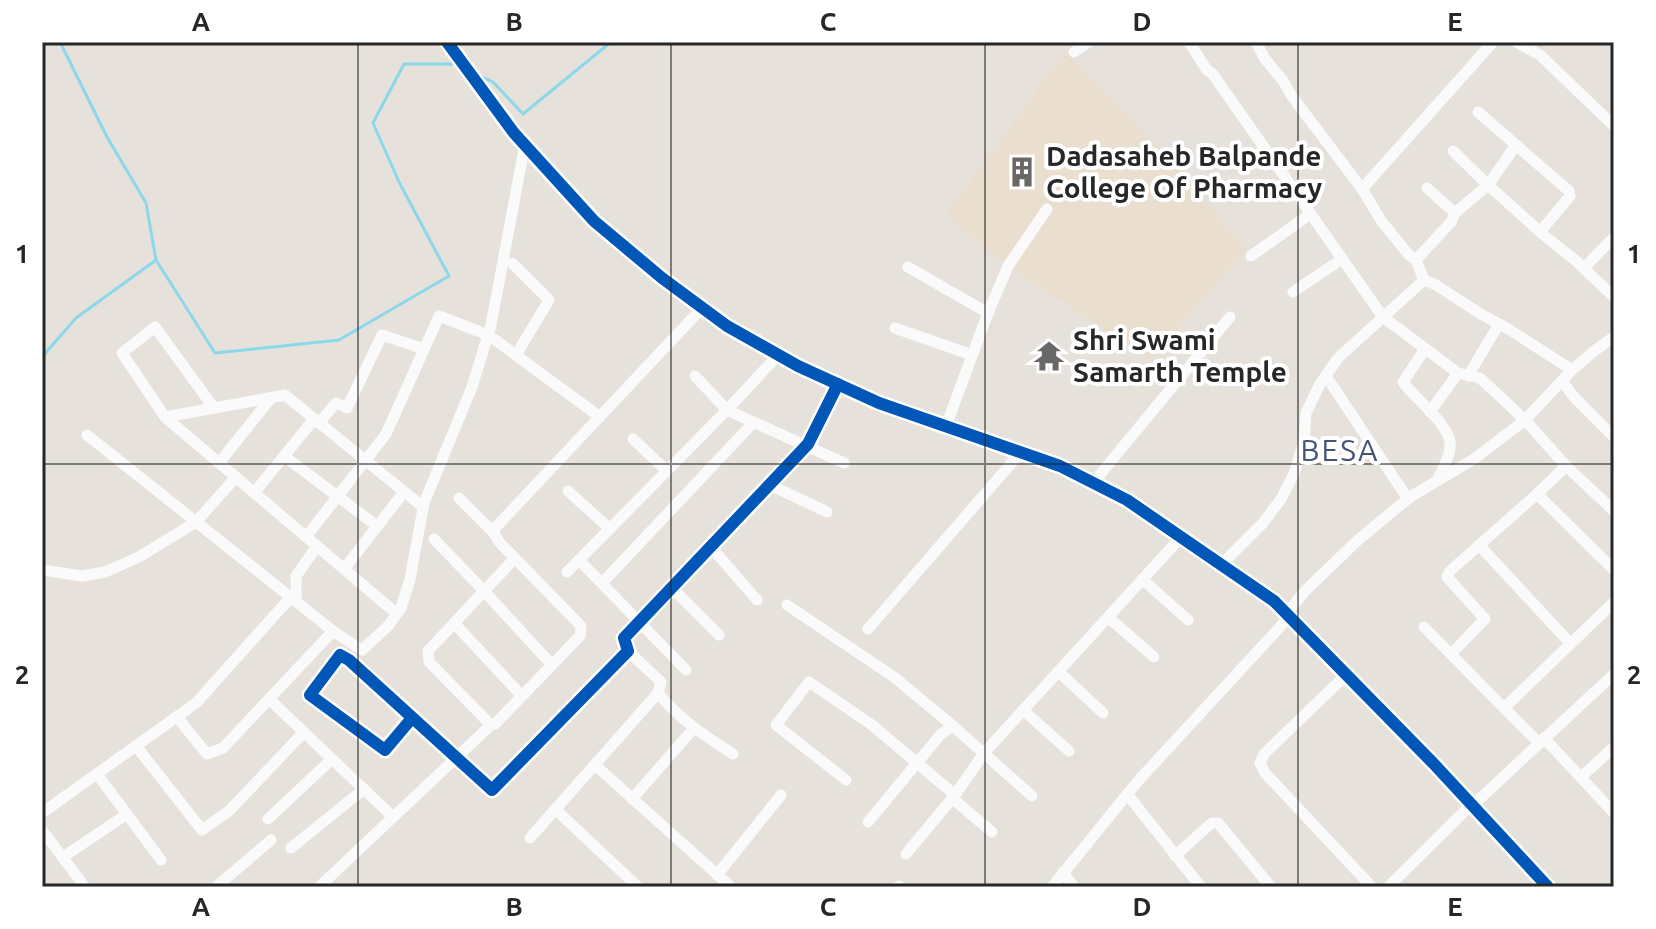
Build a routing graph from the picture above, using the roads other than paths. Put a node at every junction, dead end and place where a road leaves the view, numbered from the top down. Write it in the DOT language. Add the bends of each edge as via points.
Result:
graph roads {
  1 [pos="1089,42"];
  2 [pos="1189,42"];
  3 [pos="1256,42"];
  4 [pos="1493,42"];
  5 [pos="1516,42"];
  6 [pos="449,44"];
  7 [pos="1074,52"];
  8 [pos="1478,112"];
  9 [pos="1614,126"];
  10 [pos="525,144"];
  11 [pos="1516,145"];
  12 [pos="1453,151"];
  13 [pos="1488,185"];
  14 [pos="1427,188"];
  15 [pos="1362,189"];
  16 [pos="1047,209"];
  17 [pos="1455,213"];
  18 [pos="1310,214"];
  19 [pos="1540,232"];
  20 [pos="1614,237"];
  21 [pos="1251,256"];
  22 [pos="1342,259"];
  23 [pos="1416,260"];
  24 [pos="512,263"];
  25 [pos="908,267"];
  26 [pos="1584,268"];
  27 [pos="1424,280"];
  28 [pos="1293,292"];
  29 [pos="1614,297"];
  30 [pos="702,308"];
  31 [pos="988,313"];
  32 [pos="1230,317"];
  33 [pos="1383,317"];
  34 [pos="1499,324"];
  35 [pos="895,328"];
  36 [pos="491,337"];
  37 [pos="1614,337"];
  38 [pos="424,349"];
  39 [pos="1425,349"];
  40 [pos="516,355"];
  41 [pos="778,355"];
  42 [pos="972,355"];
  43 [pos="1572,370"];
  44 [pos="1463,375"];
  45 [pos="695,376"];
  46 [pos="1326,376"];
  47 [pos="1562,381"];
  48 [pos="838,384"];
  49 [pos="271,398"];
  50 [pos="214,408"];
  51 [pos="727,410"];
  52 [pos="1430,412"];
  53 [pos="165,417"];
  54 [pos="600,417"];
  55 [pos="1525,420"];
  56 [pos="316,421"];
  57 [pos="754,422"];
  58 [pos="946,426"];
  59 [pos="87,435"];
  60 [pos="1614,437"];
  61 [pos="633,439"];
  62 [pos="806,446"];
  63 [pos="1021,452"];
  64 [pos="284,456"];
  65 [pos="366,461"];
  66 [pos="219,463"];
  67 [pos="844,463"];
  68 [pos="1566,466"];
  69 [pos="667,471"];
  70 [pos="236,477"];
  71 [pos="1438,479"];
  72 [pos="1093,483"];
  73 [pos="770,485"];
  74 [pos="568,491"];
  75 [pos="404,492"];
  76 [pos="254,493"];
  77 [pos="1537,494"];
  78 [pos="338,497"];
  79 [pos="459,498"];
  80 [pos="1408,499"];
  81 [pos="423,507"];
  82 [pos="1614,511"];
  83 [pos="827,512"];
  84 [pos="196,522"];
  85 [pos="377,526"];
  86 [pos="610,529"];
  87 [pos="494,533"];
  88 [pos="1182,536"];
  89 [pos="306,537"];
  90 [pos="434,539"];
  91 [pos="1479,545"];
  92 [pos="317,546"];
  93 [pos="711,547"];
  94 [pos="515,558"];
  95 [pos="579,560"];
  96 [pos="1222,564"];
  97 [pos="344,569"];
  98 [pos="42,570"];
  99 [pos="1614,570"];
  100 [pos="567,572"];
  101 [pos="1142,579"];
  102 [pos="602,583"];
  103 [pos="672,588"];
  104 [pos="484,591"];
  105 [pos="293,599"];
  106 [pos="757,600"];
  107 [pos="1614,602"];
  108 [pos="787,605"];
  109 [pos="397,614"];
  110 [pos="1289,614"];
  111 [pos="1108,617"];
  112 [pos="1188,620"];
  113 [pos="639,621"];
  114 [pos="454,623"];
  115 [pos="1424,627"];
  116 [pos="868,629"];
  117 [pos="333,631"];
  118 [pos="719,635"];
  119 [pos="1570,643"];
  120 [pos="362,650"];
  121 [pos="628,651"];
  122 [pos="1451,654"];
  123 [pos="1154,657"];
  124 [pos="349,660"];
  125 [pos="552,665"];
  126 [pos="686,670"];
  127 [pos="1059,672"];
  128 [pos="1346,675"];
  129 [pos="1612,679"];
  130 [pos="658,693"];
  131 [pos="522,696"];
  132 [pos="269,699"];
  133 [pos="1504,708"];
  134 [pos="1023,710"];
  135 [pos="1103,713"];
  136 [pos="177,717"];
  137 [pos="412,718"];
  138 [pos="491,725"];
  139 [pos="953,726"];
  140 [pos="694,728"];
  141 [pos="304,732"];
  142 [pos="1541,741"];
  143 [pos="136,746"];
  144 [pos="1614,748"];
  145 [pos="1069,751"];
  146 [pos="984,753"];
  147 [pos="733,754"];
  148 [pos="456,758"];
  149 [pos="332,759"];
  150 [pos="916,762"];
  151 [pos="595,765"];
  152 [pos="97,774"];
  153 [pos="1581,777"];
  154 [pos="846,780"];
  155 [pos="364,789"];
  156 [pos="1127,794"];
  157 [pos="781,795"];
  158 [pos="954,796"];
  159 [pos="1032,796"];
  160 [pos="632,799"];
  161 [pos="1472,805"];
  162 [pos="555,809"];
  163 [pos="42,813"];
  164 [pos="1614,813"];
  165 [pos="127,814"];
  166 [pos="393,817"];
  167 [pos="268,819"];
  168 [pos="868,822"];
  169 [pos="42,830"];
  170 [pos="992,832"];
  171 [pos="530,838"];
  172 [pos="271,840"];
  173 [pos="291,848"];
  174 [pos="906,854"];
  175 [pos="1175,856"];
  176 [pos="63,857"];
  177 [pos="161,860"];
  178 [pos="1063,872"];
  179 [pos="717,875"];
  180 [pos="85,887"];
  181 [pos="217,887"];
  182 [pos="319,887"];
  183 [pos="638,887"];
  184 [pos="731,887"];
  185 [pos="1052,887"];
  186 [pos="1074,887"];
  187 [pos="1201,887"];
  188 [pos="1271,887"];
  189 [pos="1372,887"];
  190 [pos="1388,887"];
  191 [pos="1548,887"];
  1 -- 7 [label="street"];
  2 -- 18 [label="street"];
  3 -- 15 [label="street"];
  4 -- 15 [label="street"];
  5 -- 9 [label="street" via="1540,55"];
  6 -- 10 [label="street"];
  8 -- 11 [label="street"];
  10 -- 30 [label="street" via="594,221"];
  10 -- 36 [label="street"];
  11 -- 13 [label="street"];
  11 -- 19 [label="street" via="1569,191"];
  12 -- 13 [label="street"];
  13 -- 17 [label="street"];
  13 -- 19 [label="street"];
  14 -- 17 [label="street"];
  15 -- 23 [label="street" via="1382,222"];
  16 -- 31 [label="street" via="1008,266"];
  17 -- 23 [label="street"];
  18 -- 21 [label="street"];
  18 -- 22 [label="street"];
  19 -- 26 [label="street"];
  20 -- 26 [label="street"];
  22 -- 28 [label="street"];
  22 -- 33 [label="street"];
  23 -- 27 [label="street"];
  24 -- 40 [label="street" via="549,300"];
  25 -- 31 [label="street"];
  26 -- 29 [label="street"];
  27 -- 33 [label="street"];
  27 -- 34 [label="street"];
  30 -- 41 [label="street"];
  30 -- 54 [label="street"];
  31 -- 42 [label="street"];
  32 -- 72 [label="street"];
  33 -- 39 [label="street"];
  33 -- 46 [label="street"];
  34 -- 43 [label="street"];
  34 -- 44 [label="street"];
  35 -- 42 [label="street"];
  36 -- 38 [label="street" via="439,316"];
  36 -- 40 [label="street"];
  36 -- 81 [label="street"];
  37 -- 43 [label="street"];
  38 -- 56 [label="street" via="382,335 347,408 336,403"];
  38 -- 65 [label="street" via="386,434"];
  39 -- 44 [label="street"];
  39 -- 52 [label="street" via="1403,382"];
  40 -- 54 [label="street"];
  41 -- 48 [label="street"];
  41 -- 51 [label="street"];
  42 -- 58 [label="street"];
  43 -- 47 [label="street"];
  44 -- 52 [label="street"];
  44 -- 55 [label="street" via="1480,378"];
  45 -- 51 [label="street"];
  46 -- 80 [label="street"];
  46 -- 96 [label="street" via="1306,413 1304,441 1281,499"];
  47 -- 55 [label="street"];
  47 -- 60 [label="street"];
  48 -- 58 [label="street"];
  48 -- 62 [label="street"];
  49 -- 50 [label="street"];
  49 -- 56 [label="street" via="285,395"];
  49 -- 66 [label="street"];
  50 -- 53 [label="street"];
  50 -- 53 [label="street" via="155,327 122,353"];
  51 -- 57 [label="street"];
  51 -- 69 [label="street"];
  52 -- 71 [label="street" via="1450,442"];
  53 -- 66 [label="street"];
  54 -- 87 [label="street"];
  55 -- 68 [label="street"];
  55 -- 71 [label="street"];
  56 -- 64 [label="street"];
  56 -- 65 [label="street"];
  57 -- 62 [label="street"];
  57 -- 102 [label="street"];
  58 -- 63 [label="street"];
  59 -- 84 [label="street"];
  61 -- 69 [label="street"];
  62 -- 67 [label="street"];
  62 -- 73 [label="street"];
  63 -- 72 [label="street"];
  63 -- 116 [label="street"];
  64 -- 76 [label="street"];
  64 -- 78 [label="street"];
  65 -- 75 [label="street"];
  65 -- 78 [label="street"];
  66 -- 70 [label="street"];
  68 -- 77 [label="street"];
  68 -- 82 [label="street"];
  69 -- 86 [label="street"];
  70 -- 76 [label="street"];
  70 -- 84 [label="street"];
  71 -- 80 [label="street"];
  72 -- 88 [label="street"];
  73 -- 83 [label="street"];
  73 -- 93 [label="street"];
  74 -- 86 [label="street"];
  75 -- 81 [label="street"];
  75 -- 85 [label="street"];
  76 -- 89 [label="street"];
  77 -- 91 [label="street"];
  77 -- 99 [label="street"];
  78 -- 85 [label="street"];
  78 -- 89 [label="street"];
  79 -- 87 [label="street"];
  80 -- 110 [label="street" via="1306,590"];
  81 -- 109 [label="street" via="410,579"];
  84 -- 98 [label="street" via="105,572 82,576"];
  84 -- 105 [label="street"];
  85 -- 97 [label="street"];
  86 -- 95 [label="street"];
  87 -- 94 [label="street"];
  88 -- 96 [label="street"];
  88 -- 101 [label="street"];
  89 -- 92 [label="street"];
  90 -- 104 [label="street"];
  91 -- 119 [label="street"];
  91 -- 122 [label="street" via="1447,577 1485,619"];
  92 -- 97 [label="street"];
  92 -- 105 [label="street" via="296,576"];
  93 -- 103 [label="street"];
  93 -- 106 [label="street"];
  94 -- 104 [label="street"];
  94 -- 125 [label="street" via="581,626 580,636"];
  95 -- 100 [label="street"];
  95 -- 102 [label="street"];
  96 -- 110 [label="street"];
  97 -- 109 [label="street"];
  101 -- 111 [label="street"];
  101 -- 112 [label="street"];
  102 -- 113 [label="street"];
  103 -- 113 [label="street"];
  103 -- 118 [label="street"];
  104 -- 114 [label="street"];
  104 -- 125 [label="street"];
  105 -- 117 [label="street"];
  105 -- 136 [label="street"];
  107 -- 119 [label="street"];
  108 -- 139 [label="street" via="894,677"];
  109 -- 120 [label="street"];
  110 -- 128 [label="street"];
  110 -- 156 [label="street"];
  111 -- 123 [label="street"];
  111 -- 127 [label="street"];
  113 -- 121 [label="street" via="624,638"];
  113 -- 126 [label="street"];
  114 -- 131 [label="street"];
  114 -- 138 [label="street" via="428,651 429,662"];
  115 -- 122 [label="street"];
  117 -- 120 [label="street"];
  117 -- 132 [label="street"];
  119 -- 133 [label="street"];
  120 -- 124 [label="street"];
  121 -- 130 [label="street" via="661,682"];
  121 -- 148 [label="street" via="492,790"];
  122 -- 133 [label="street"];
  124 -- 137 [label="street"];
  124 -- 137 [label="street" via="340,655 310,695 385,750"];
  125 -- 131 [label="street"];
  127 -- 134 [label="street"];
  127 -- 135 [label="street"];
  128 -- 161 [label="street"];
  128 -- 189 [label="street" via="1260,763"];
  129 -- 142 [label="street"];
  130 -- 140 [label="street"];
  130 -- 151 [label="street"];
  131 -- 138 [label="street"];
  132 -- 136 [label="street" via="223,748 207,754"];
  132 -- 141 [label="street"];
  133 -- 142 [label="street"];
  134 -- 145 [label="street"];
  134 -- 146 [label="street"];
  136 -- 143 [label="street"];
  137 -- 148 [label="street"];
  138 -- 148 [label="street"];
  139 -- 146 [label="street"];
  139 -- 150 [label="street"];
  140 -- 147 [label="street"];
  140 -- 160 [label="street"];
  141 -- 143 [label="street" via="229,811 202,830"];
  141 -- 149 [label="street"];
  142 -- 153 [label="street"];
  142 -- 161 [label="street"];
  143 -- 152 [label="street"];
  144 -- 153 [label="street"];
  146 -- 158 [label="street"];
  146 -- 159 [label="street"];
  148 -- 166 [label="street"];
  149 -- 155 [label="street"];
  149 -- 167 [label="street"];
  150 -- 154 [label="street" via="809,682 776,725"];
  150 -- 158 [label="street"];
  150 -- 168 [label="street"];
  151 -- 160 [label="street"];
  151 -- 162 [label="street"];
  152 -- 163 [label="street"];
  152 -- 165 [label="street"];
  153 -- 164 [label="street"];
  155 -- 166 [label="street"];
  155 -- 173 [label="street"];
  156 -- 175 [label="street"];
  156 -- 178 [label="street"];
  157 -- 179 [label="street"];
  158 -- 170 [label="street"];
  158 -- 174 [label="street"];
  160 -- 179 [label="street"];
  161 -- 190 [label="street"];
  161 -- 191 [label="street"];
  162 -- 171 [label="street"];
  162 -- 183 [label="street"];
  165 -- 176 [label="street"];
  165 -- 177 [label="street"];
  166 -- 182 [label="street"];
  169 -- 176 [label="street"];
  172 -- 181 [label="street"];
  175 -- 187 [label="street"];
  175 -- 188 [label="street" via="1218,823"];
  176 -- 180 [label="street"];
  178 -- 185 [label="street"];
  178 -- 186 [label="street"];
  179 -- 184 [label="street"];
}
